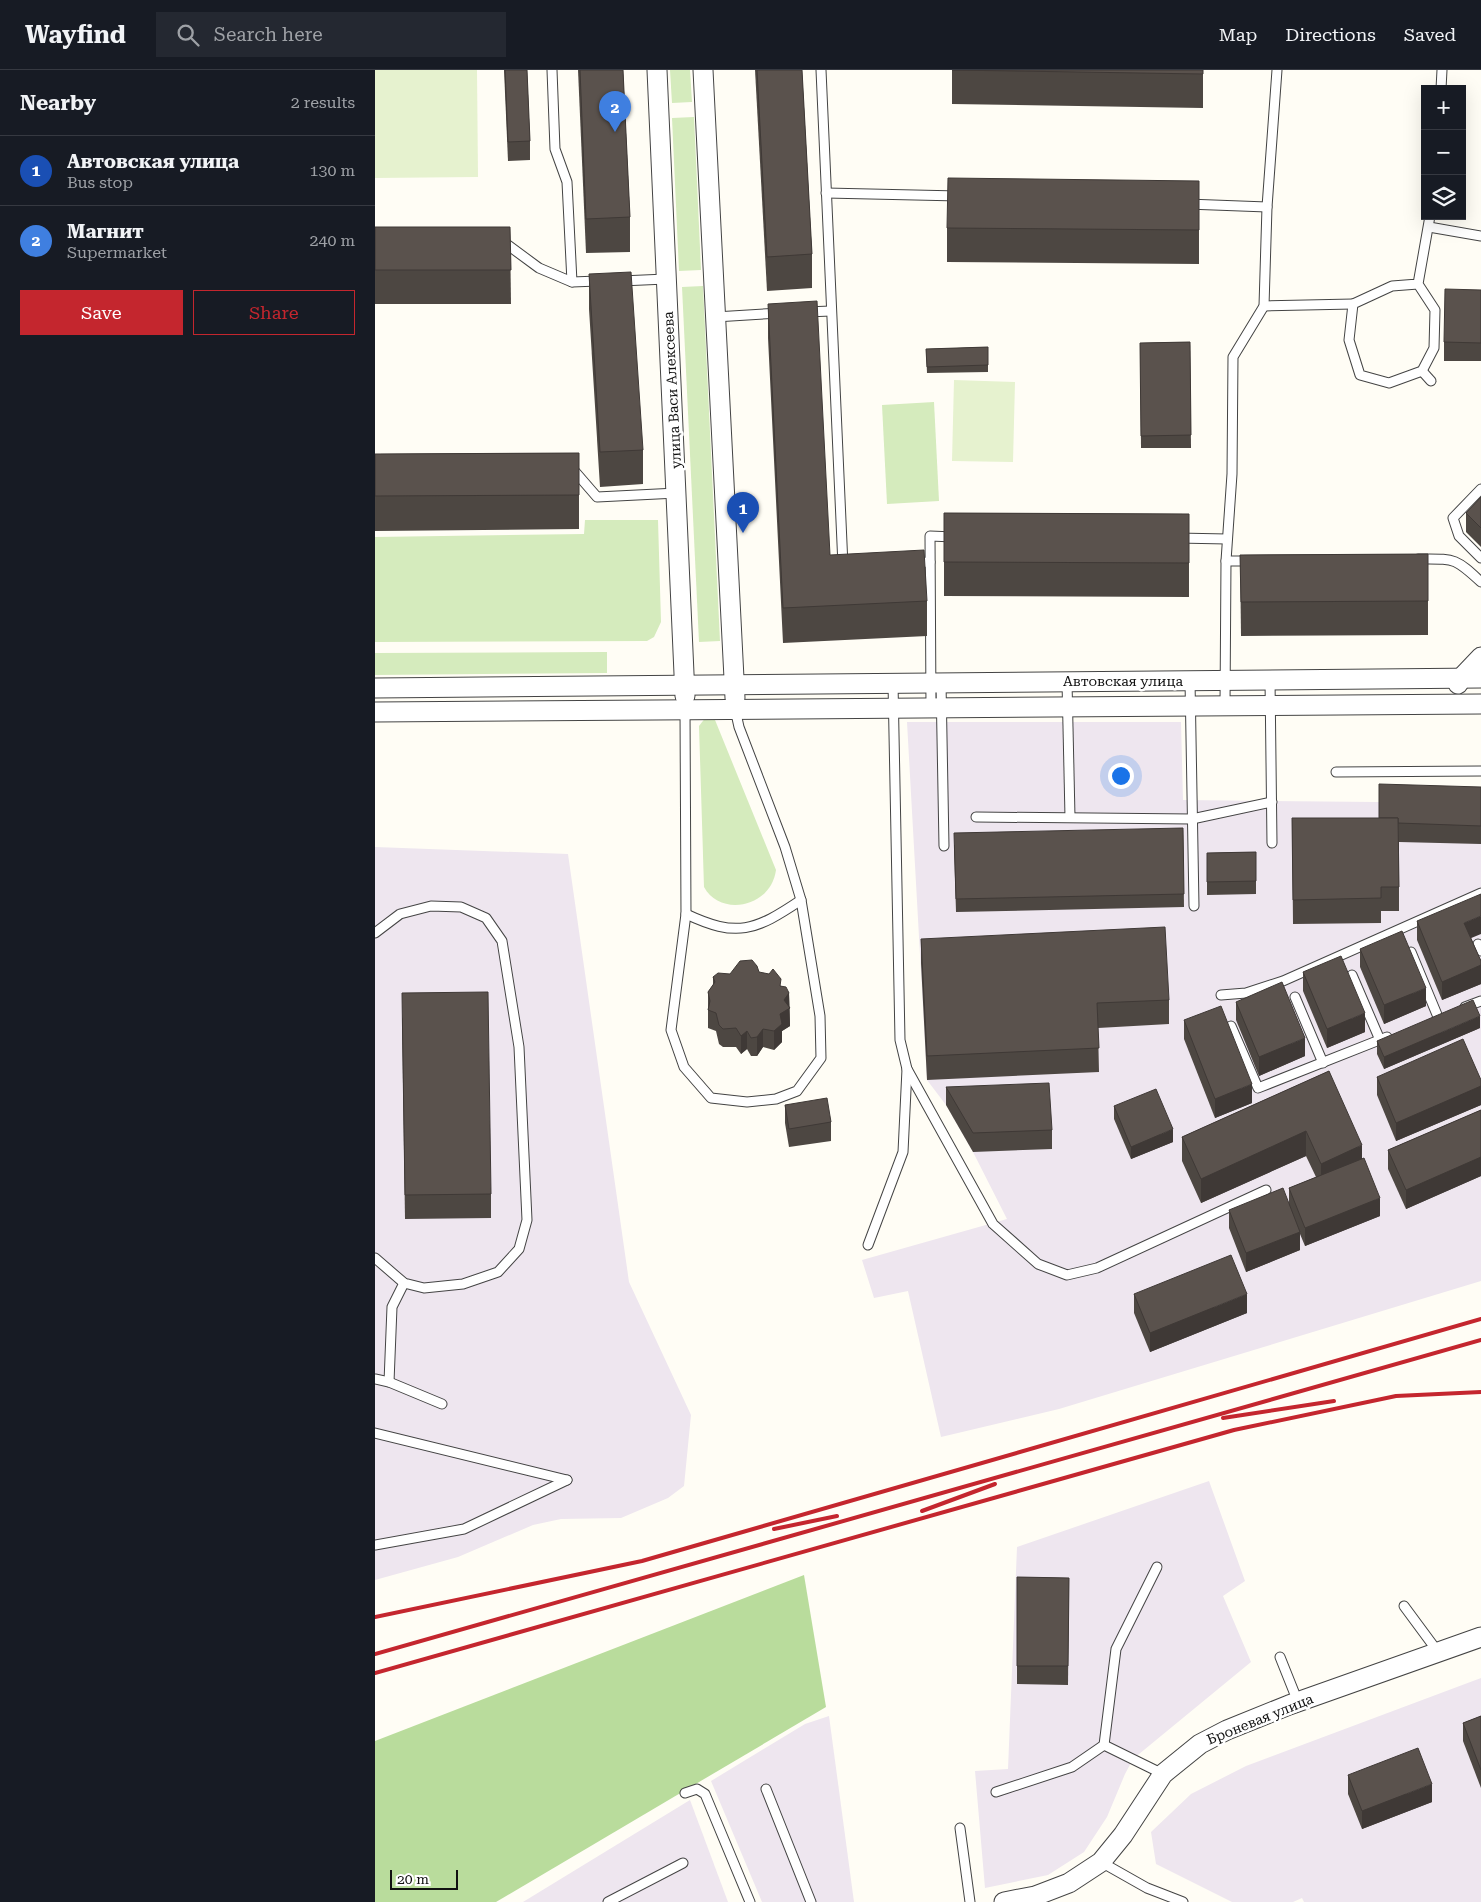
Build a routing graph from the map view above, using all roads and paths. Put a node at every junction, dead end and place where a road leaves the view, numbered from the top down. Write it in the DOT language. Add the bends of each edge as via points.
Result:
graph roads {
  1 [pos="551,70"];
  2 [pos="657,70"];
  3 [pos="703,70"];
  4 [pos="821,70"];
  5 [pos="1277,70"];
  6 [pos="1442,70"];
  7 [pos="1441,85"];
  8 [pos="826,193"];
  9 [pos="973,197"];
  10 [pos="1179,204"];
  11 [pos="1267,207"];
  12 [pos="1430,220"];
  13 [pos="1429,227"];
  14 [pos="493,233"];
  15 [pos="1481,236"];
  16 [pos="666,279"];
  17 [pos="572,282"];
  18 [pos="1418,284"];
  19 [pos="1353,304"];
  20 [pos="1265,306"];
  21 [pos="831,311"];
  22 [pos="715,317"];
  23 [pos="1422,371"];
  24 [pos="1431,381"];
  25 [pos="565,459"];
  26 [pos="1481,489"];
  27 [pos="677,493"];
  28 [pos="960,537"];
  29 [pos="1168,538"];
  30 [pos="1227,539"];
  31 [pos="1481,558"];
  32 [pos="1412,559"];
  33 [pos="1226,561"];
  34 [pos="1265,561"];
  35 [pos="930,562"];
  36 [pos="901,564"];
  37 [pos="853,566"];
  38 [pos="1481,582"];
  39 [pos="1481,657"];
  40 [pos="1461,678"];
  41 [pos="1481,678"];
  42 [pos="1226,680"];
  43 [pos="1270,680"];
  44 [pos="1190,681"];
  45 [pos="1067,682"];
  46 [pos="893,683"];
  47 [pos="936,683"];
  48 [pos="685,685"];
  49 [pos="734,685"];
  50 [pos="1481,685"];
  51 [pos="375,688"];
  52 [pos="1450,704"];
  53 [pos="1481,704"];
  54 [pos="1225,705"];
  55 [pos="1270,705"];
  56 [pos="1189,706"];
  57 [pos="1067,707"];
  58 [pos="893,708"];
  59 [pos="936,708"];
  60 [pos="735,709"];
  61 [pos="685,710"];
  62 [pos="375,712"];
  63 [pos="1481,771"];
  64 [pos="1336,772"];
  65 [pos="1272,802"];
  66 [pos="976,817"];
  67 [pos="1070,817"];
  68 [pos="1192,819"];
  69 [pos="1272,844"];
  70 [pos="944,846"];
  71 [pos="1481,893"];
  72 [pos="801,900"];
  73 [pos="1194,906"];
  74 [pos="686,914"];
  75 [pos="375,933"];
  76 [pos="1411,952"];
  77 [pos="1352,975"];
  78 [pos="1221,995"];
  79 [pos="1295,997"];
  80 [pos="1481,1001"];
  81 [pos="1231,1026"];
  82 [pos="1396,1033"];
  83 [pos="1380,1040"];
  84 [pos="1323,1063"];
  85 [pos="907,1069"];
  86 [pos="1266,1190"];
  87 [pos="868,1245"];
  88 [pos="375,1258"];
  89 [pos="404,1283"];
  90 [pos="375,1379"];
  91 [pos="389,1382"];
  92 [pos="442,1404"];
  93 [pos="375,1432"];
  94 [pos="375,1545"];
  95 [pos="1157,1567"];
  96 [pos="1404,1606"];
  97 [pos="1481,1637"];
  98 [pos="1438,1652"];
  99 [pos="1280,1656"];
  100 [pos="1298,1702"];
  101 [pos="1104,1745"];
  102 [pos="1163,1774"];
  103 [pos="766,1789"];
  104 [pos="996,1792"];
  105 [pos="685,1793"];
  106 [pos="960,1828"];
  107 [pos="1101,1862"];
  108 [pos="683,1863"];
  109 [pos="608,1902"];
  110 [pos="750,1902"];
  111 [pos="811,1902"];
  112 [pos="970,1902"];
  113 [pos="1005,1902"];
  114 [pos="1183,1902"];
  1 -- 17 [label="lane" via="555,149 567,182"];
  2 -- 16 [label="street, улица Васи Алексеева"];
  3 -- 22 [label="street"];
  4 -- 8 [label="lane"];
  5 -- 11 [label="lane"];
  6 -- 7 [label="lane"];
  8 -- 9 [label="lane"];
  8 -- 21 [label="lane"];
  10 -- 11 [label="lane"];
  11 -- 20 [label="lane"];
  12 -- 13 [label="lane"];
  13 -- 15 [label="lane"];
  13 -- 18 [label="lane"];
  14 -- 17 [label="lane" via="539,268"];
  16 -- 17 [label="lane"];
  16 -- 27 [label="street, улица Васи Алексеева"];
  18 -- 19 [label="lane" via="1392,286"];
  18 -- 23 [label="lane" via="1435,310 1434,348"];
  19 -- 20 [label="lane"];
  19 -- 23 [label="lane" via="1349,340 1360,375 1389,383"];
  20 -- 30 [label="lane" via="1233,357 1232,474"];
  21 -- 22 [label="lane"];
  21 -- 37 [label="lane" via="843,566"];
  22 -- 49 [label="street"];
  23 -- 24 [label="lane"];
  25 -- 27 [label="lane" via="597,497"];
  26 -- 31 [label="lane" via="1453,518 1459,536"];
  27 -- 48 [label="street, улица Васи Алексеева"];
  28 -- 35 [label="lane" via="930,536"];
  29 -- 30 [label="lane"];
  30 -- 33 [label="lane"];
  32 -- 38 [label="lane" via="1452,559"];
  33 -- 34 [label="lane"];
  33 -- 42 [label="lane"];
  35 -- 36 [label="lane"];
  35 -- 47 [label="lane"];
  39 -- 40 [label="street"];
  40 -- 41 [label="street, Автовская улица"];
  40 -- 43 [label="street, Автовская улица"];
  40 -- 52 [label="street"];
  42 -- 43 [label="street, Автовская улица"];
  42 -- 44 [label="street, Автовская улица"];
  42 -- 54 [label="lane"];
  43 -- 55 [label="lane"];
  44 -- 45 [label="street, Автовская улица"];
  44 -- 56 [label="lane"];
  45 -- 47 [label="street, Автовская улица"];
  45 -- 57 [label="lane"];
  46 -- 47 [label="street, Автовская улица"];
  46 -- 49 [label="street, Автовская улица"];
  46 -- 58 [label="lane"];
  47 -- 59 [label="lane"];
  48 -- 49 [label="street, Автовская улица"];
  48 -- 51 [label="street, Автовская улица"];
  48 -- 61 [label="street, улица Васи Алексеева"];
  49 -- 60 [label="street"];
  50 -- 52 [label="street"];
  52 -- 53 [label="street, Автовская улица"];
  52 -- 55 [label="street, Автовская улица"];
  54 -- 55 [label="street, Автовская улица"];
  54 -- 56 [label="street, Автовская улица"];
  55 -- 65 [label="lane"];
  56 -- 57 [label="street, Автовская улица"];
  56 -- 68 [label="lane"];
  57 -- 59 [label="street, Автовская улица"];
  57 -- 67 [label="lane"];
  58 -- 59 [label="street, Автовская улица"];
  58 -- 60 [label="street, Автовская улица"];
  58 -- 85 [label="lane" via="900,1040"];
  59 -- 70 [label="lane"];
  60 -- 61 [label="street, Автовская улица"];
  60 -- 72 [label="lane" via="739,728 785,846"];
  61 -- 62 [label="street, Автовская улица"];
  61 -- 74 [label="lane"];
  63 -- 64 [label="lane"];
  65 -- 68 [label="lane"];
  65 -- 69 [label="lane"];
  66 -- 67 [label="lane"];
  67 -- 68 [label="lane"];
  68 -- 73 [label="lane"];
  71 -- 78 [label="lane" via="1283,981 1247,993"];
  72 -- 74 [label="lane" via="772,918 741,930 713,926"];
  72 -- 74 [label="lane" via="820,1016 821,1058 797,1091 777,1099 747,1102 711,1098 684,1067 671,1030"];
  75 -- 89 [label="lane" via="401,914 431,906 461,907 486,918 502,941 519,1046 527,1220 519,1250 498,1272 463,1284 424,1288"];
  76 -- 80 [label="lane" via="1443,1015"];
  77 -- 83 [label="lane"];
  79 -- 84 [label="lane"];
  81 -- 84 [label="lane" via="1258,1088"];
  82 -- 83 [label="lane"];
  83 -- 84 [label="lane"];
  85 -- 86 [label="lane" via="993,1224 1038,1264 1067,1275 1097,1268"];
  85 -- 87 [label="lane" via="903,1152"];
  88 -- 89 [label="lane"];
  89 -- 91 [label="lane" via="392,1307"];
  90 -- 91 [label="lane"];
  91 -- 92 [label="lane"];
  93 -- 94 [label="lane" via="567,1480 464,1529"];
  95 -- 101 [label="lane" via="1116,1649"];
  96 -- 98 [label="lane"];
  97 -- 98 [label="street, Броневая улица"];
  98 -- 100 [label="street, Броневая улица"];
  99 -- 100 [label="lane"];
  100 -- 102 [label="street, Броневая улица" via="1200,1744"];
  101 -- 102 [label="lane"];
  101 -- 104 [label="lane" via="1073,1767"];
  102 -- 107 [label="street, Броневая улица"];
  103 -- 111 [label="lane"];
  105 -- 110 [label="lane" via="697,1789 705,1794"];
  106 -- 112 [label="lane"];
  107 -- 113 [label="street, Броневая улица" via="1069,1883 1035,1896"];
  107 -- 114 [label="lane" via="1147,1888"];
  108 -- 109 [label="lane"];
}
